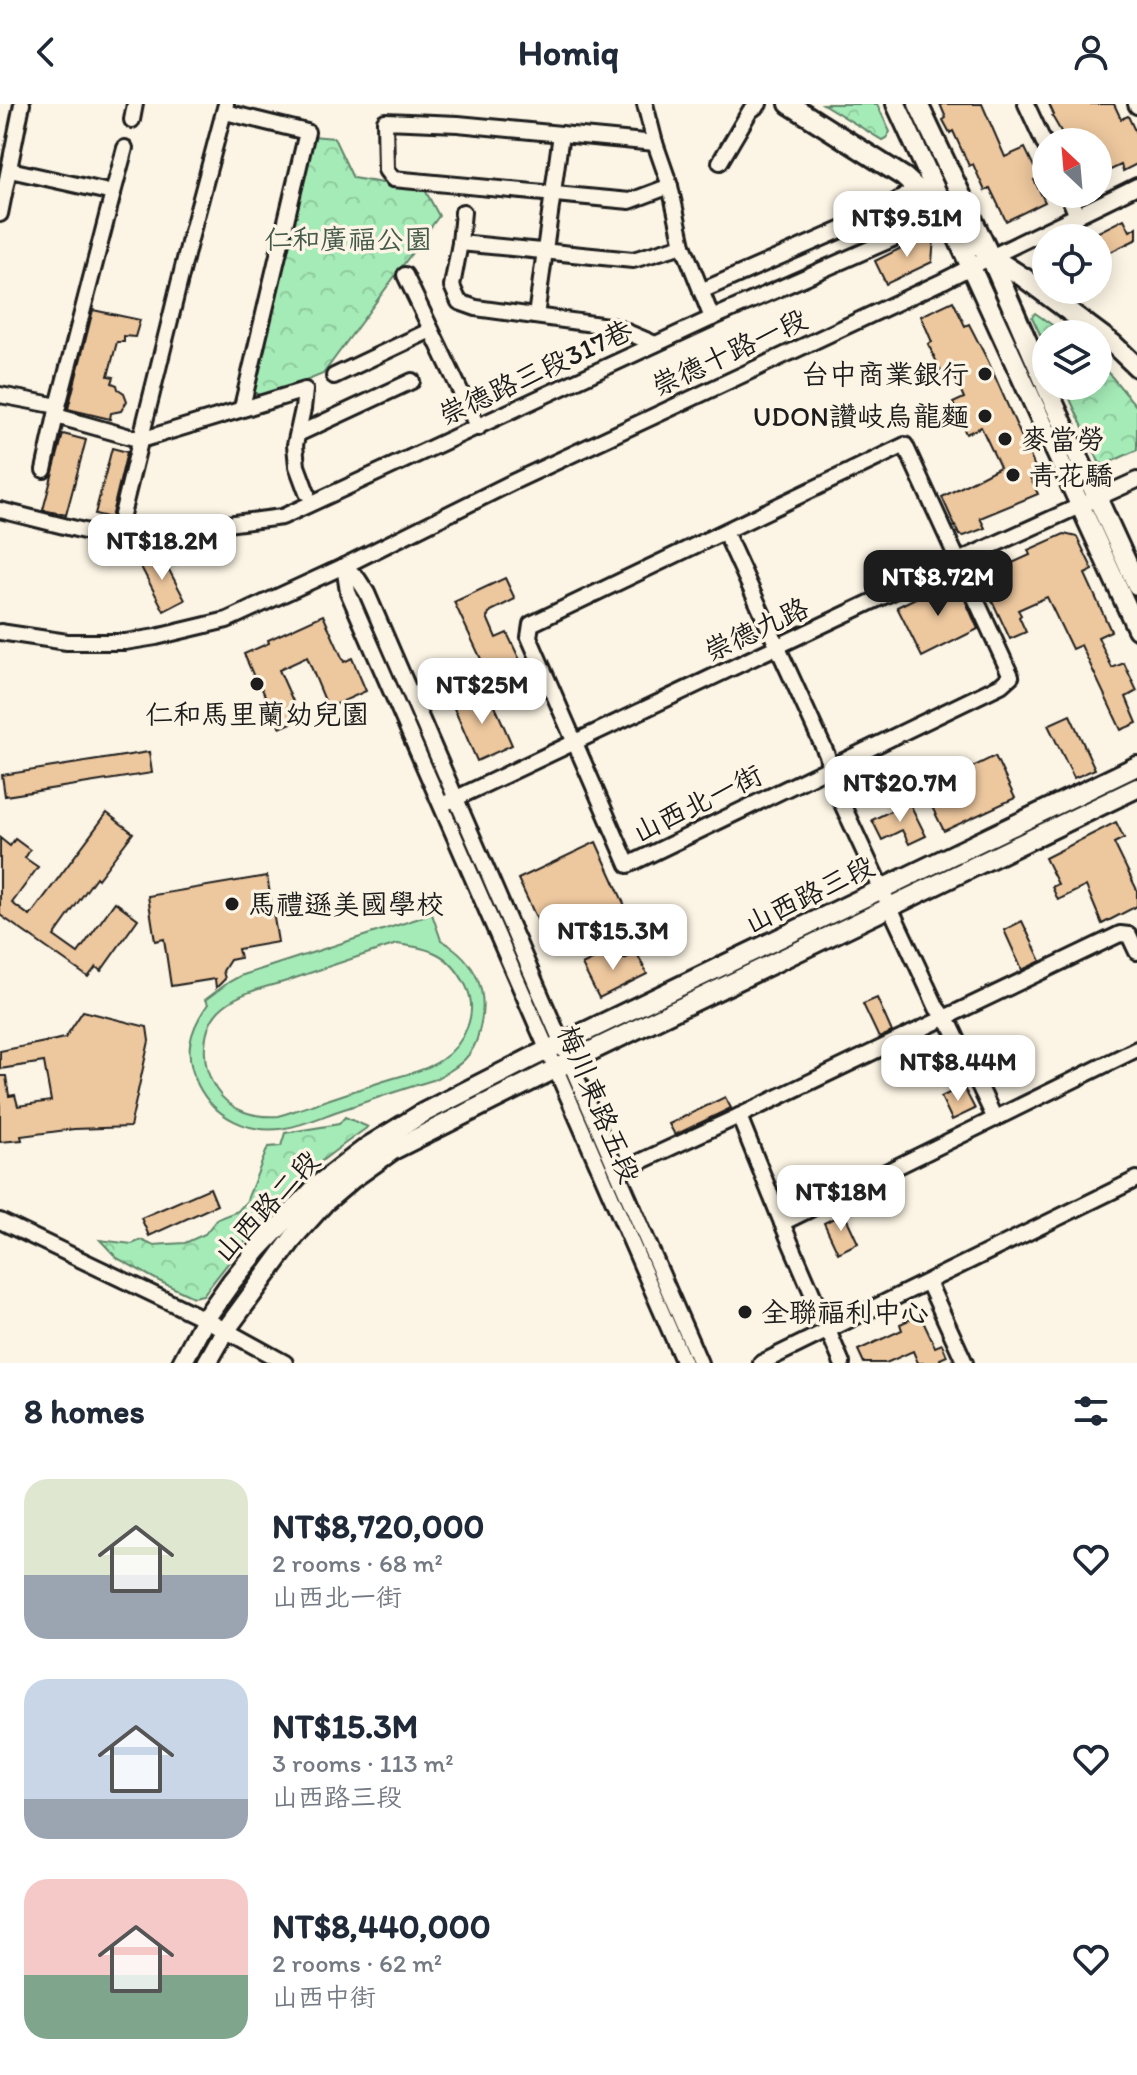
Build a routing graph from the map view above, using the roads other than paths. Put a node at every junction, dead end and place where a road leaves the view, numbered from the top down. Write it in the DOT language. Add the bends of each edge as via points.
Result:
graph roads {
  1 [pos="22,104"];
  2 [pos="135,104"];
  3 [pos="645,104"];
  4 [pos="759,104"];
  5 [pos="789,104"];
  6 [pos="896,104"];
  7 [pos="918,104"];
  8 [pos="1026,104"];
  9 [pos="226,108"];
  10 [pos="132,120"];
  11 [pos="1037,128"];
  12 [pos="561,134"];
  13 [pos="655,143"];
  14 [pos="125,148"];
  15 [pos="720,162"];
  16 [pos="10,170"];
  17 [pos="670,186"];
  18 [pos="1137,186"];
  19 [pos="917,188"];
  20 [pos="113,193"];
  21 [pos="552,194"];
  22 [pos="1074,208"];
  23 [pos="463,212"];
  24 [pos="0,214"];
  25 [pos="947,215"];
  26 [pos="1077,216"];
  27 [pos="460,243"];
  28 [pos="683,245"];
  29 [pos="545,251"];
  30 [pos="990,256"];
  31 [pos="970,266"];
  32 [pos="405,275"];
  33 [pos="701,291"];
  34 [pos="536,316"];
  35 [pos="712,318"];
  36 [pos="431,330"];
  37 [pos="655,344"];
  38 [pos="1032,354"];
  39 [pos="1137,367"];
  40 [pos="334,376"];
  41 [pos="412,381"];
  42 [pos="0,395"];
  43 [pos="1051,400"];
  44 [pos="242,407"];
  45 [pos="57,411"];
  46 [pos="478,428"];
  47 [pos="298,434"];
  48 [pos="141,440"];
  49 [pos="44,470"];
  50 [pos="1137,480"];
  51 [pos="307,493"];
  52 [pos="1089,503"];
  53 [pos="0,510"];
  54 [pos="725,532"];
  55 [pos="137,547"];
  56 [pos="958,561"];
  57 [pos="344,566"];
  58 [pos="1137,585"];
  59 [pos="1137,629"];
  60 [pos="0,632"];
  61 [pos="778,647"];
  62 [pos="574,743"];
  63 [pos="1137,766"];
  64 [pos="828,768"];
  65 [pos="1137,788"];
  66 [pos="456,799"];
  67 [pos="441,805"];
  68 [pos="886,898"];
  69 [pos="1137,952"];
  70 [pos="944,1018"];
  71 [pos="555,1047"];
  72 [pos="1137,1049"];
  73 [pos="562,1065"];
  74 [pos="739,1116"];
  75 [pos="995,1119"];
  76 [pos="618,1172"];
  77 [pos="1137,1179"];
  78 [pos="0,1221"];
  79 [pos="782,1223"];
  80 [pos="928,1282"];
  81 [pos="205,1319"];
  82 [pos="828,1330"];
  83 [pos="225,1331"];
  84 [pos="182,1363"];
  85 [pos="207,1363"];
  86 [pos="285,1363"];
  87 [pos="684,1363"];
  88 [pos="700,1363"];
  89 [pos="761,1363"];
  90 [pos="842,1363"];
  91 [pos="965,1363"];
  1 -- 16 [label="street"];
  2 -- 10 [label="street"];
  3 -- 13 [label="street"];
  4 -- 15 [label="street"];
  5 -- 19 [label="street"];
  6 -- 25 [label="street"];
  7 -- 30 [label="street"];
  8 -- 11 [label="street"];
  9 -- 44 [label="street" via="307,132"];
  9 -- 48 [label="street"];
  12 -- 13 [label="street"];
  12 -- 21 [label="street"];
  12 -- 21 [label="street" via="385,121 386,170 393,179"];
  13 -- 17 [label="street"];
  14 -- 20 [label="street"];
  16 -- 20 [label="street"];
  16 -- 24 [label="street"];
  17 -- 21 [label="street" via="630,201"];
  17 -- 28 [label="street"];
  18 -- 26 [label="street, 崇德十路一段"];
  19 -- 25 [label="street"];
  19 -- 33 [label="street" via="875,215"];
  20 -- 45 [label="street"];
  21 -- 29 [label="street"];
  22 -- 26 [label="street"];
  23 -- 27 [label="street"];
  25 -- 30 [label="street"];
  25 -- 31 [label="street"];
  25 -- 35 [label="street, 崇德路三段317巷"];
  26 -- 30 [label="street, 崇德十路一段"];
  27 -- 29 [label="street"];
  27 -- 34 [label="street" via="452,286 459,302"];
  28 -- 29 [label="street" via="633,260"];
  28 -- 33 [label="street"];
  29 -- 34 [label="street"];
  30 -- 31 [label="street, 崇德十路一段"];
  30 -- 38 [label="street"];
  30 -- 39 [label="street"];
  31 -- 52 [label="street"];
  31 -- 57 [label="street, 崇德十路一段"];
  32 -- 36 [label="street"];
  33 -- 35 [label="street"];
  34 -- 37 [label="street" via="615,327"];
  35 -- 37 [label="street, 崇德路三段317巷"];
  36 -- 40 [label="street"];
  36 -- 46 [label="street"];
  37 -- 46 [label="street, 崇德路三段317巷"];
  41 -- 47 [label="street"];
  42 -- 45 [label="street"];
  43 -- 52 [label="street"];
  44 -- 47 [label="street" via="305,390"];
  44 -- 48 [label="street"];
  45 -- 48 [label="street"];
  45 -- 49 [label="street"];
  46 -- 55 [label="street, 崇德路三段317巷" via="282,517 211,526"];
  47 -- 51 [label="street" via="297,466"];
  48 -- 53 [label="street" via="116,539"];
  50 -- 52 [label="street, 崇德九路"];
  52 -- 56 [label="street, 崇德九路"];
  52 -- 58 [label="street"];
  52 -- 59 [label="street"];
  54 -- 56 [label="street" via="905,445"];
  54 -- 61 [label="street"];
  54 -- 62 [label="street" via="531,624 529,637"];
  56 -- 61 [label="street, 崇德九路"];
  56 -- 64 [label="street, 山西北一街" via="1011,676"];
  57 -- 60 [label="street, 崇德十路一段" via="227,620 156,637 67,642"];
  57 -- 66 [label="street, 梅川東路五段" via="363,585"];
  57 -- 67 [label="street, 梅川東路五段" via="348,592"];
  61 -- 62 [label="street, 崇德九路"];
  61 -- 64 [label="street" via="827,755"];
  62 -- 64 [label="street, 山西北一街" via="628,865"];
  62 -- 66 [label="street, 崇德九路"];
  63 -- 68 [label="street, 山西路三段"];
  64 -- 68 [label="street"];
  65 -- 68 [label="street, 山西路三段"];
  66 -- 67 [label="street, 崇德九路"];
  66 -- 71 [label="street, 梅川東路五段"];
  67 -- 71 [label="street, 梅川東路五段"];
  68 -- 70 [label="street"];
  68 -- 71 [label="street, 山西路三段"];
  68 -- 73 [label="street, 山西路三段"];
  69 -- 70 [label="street" via="1129,935 1120,934"];
  70 -- 74 [label="street"];
  70 -- 75 [label="street"];
  71 -- 73 [label="street, 梅川東路五段"];
  71 -- 81 [label="street, 山西路二段" via="423,1113 349,1160 258,1249"];
  72 -- 75 [label="street"];
  73 -- 76 [label="street, 梅川東路五段"];
  73 -- 83 [label="street, 山西路二段" via="393,1150 352,1179 297,1233"];
  73 -- 87 [label="street, 梅川東路五段"];
  74 -- 76 [label="street"];
  74 -- 79 [label="street"];
  75 -- 79 [label="street"];
  76 -- 88 [label="street, 梅川東路五段"];
  77 -- 80 [label="street"];
  78 -- 81 [label="street"];
  79 -- 82 [label="street"];
  80 -- 82 [label="street"];
  80 -- 91 [label="street"];
  81 -- 83 [label="street"];
  81 -- 84 [label="street, 山西路二段"];
  82 -- 89 [label="street"];
  82 -- 90 [label="street"];
  83 -- 85 [label="street, 山西路二段"];
  83 -- 86 [label="street"];
}
